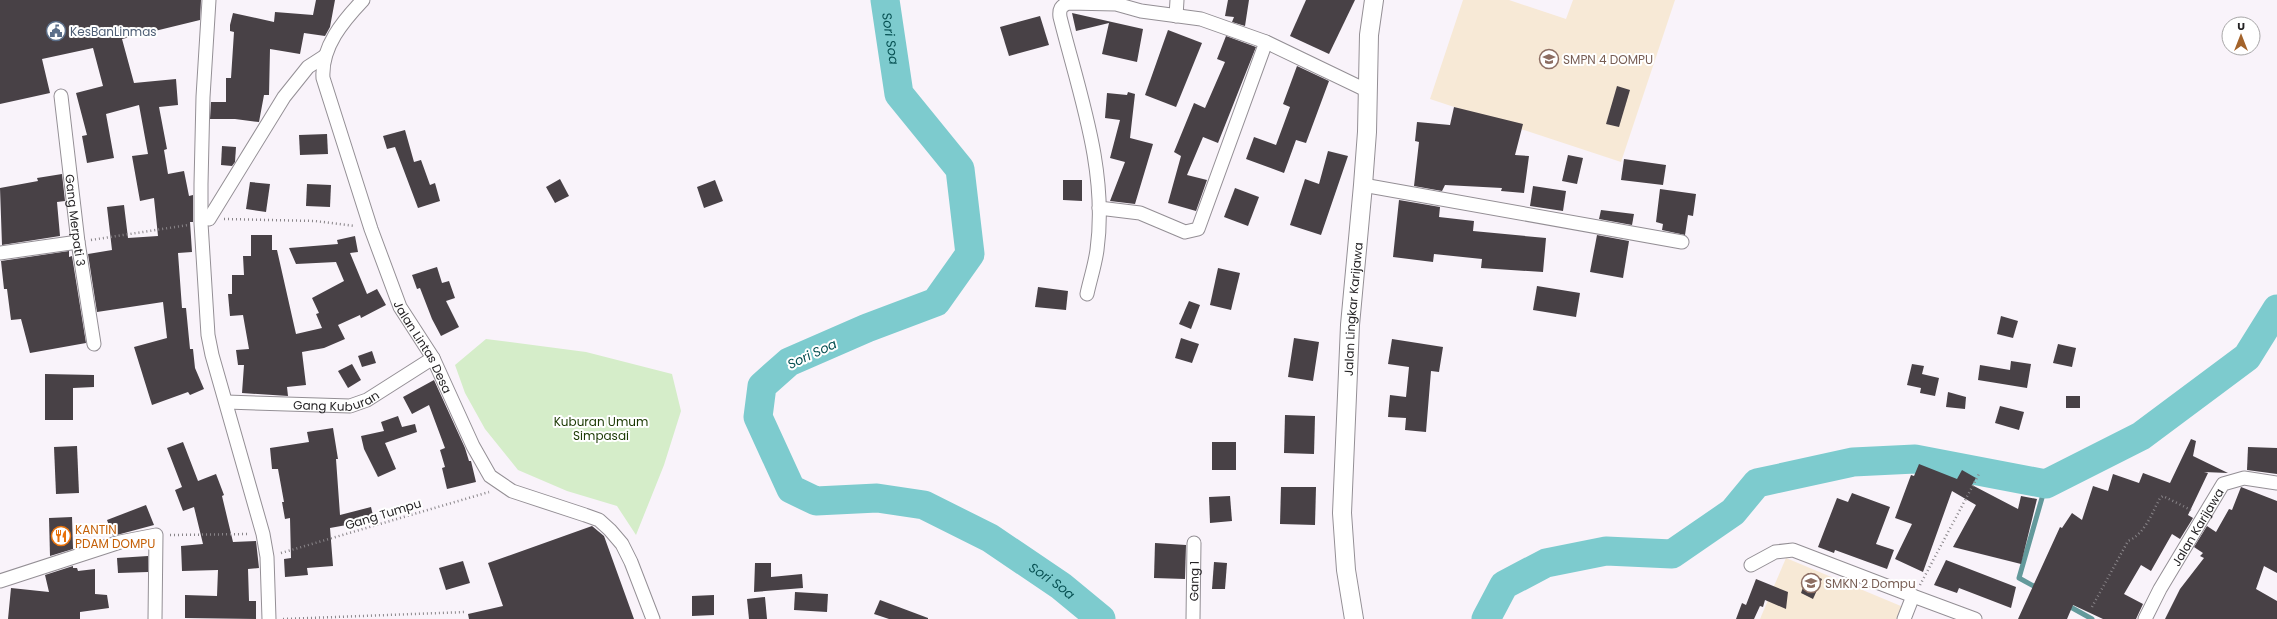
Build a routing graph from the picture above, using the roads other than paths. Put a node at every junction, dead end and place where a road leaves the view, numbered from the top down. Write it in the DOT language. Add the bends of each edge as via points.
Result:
graph roads {
  1 [pos="209,0"];
  2 [pos="363,0"];
  3 [pos="1177,0"];
  4 [pos="1374,0"];
  5 [pos="1176,16"];
  6 [pos="1266,42"];
  7 [pos="325,56"];
  8 [pos="1368,91"];
  9 [pos="61,96"];
  10 [pos="1363,186"];
  11 [pos="1099,208"];
  12 [pos="205,221"];
  13 [pos="78,242"];
  14 [pos="1682,242"];
  15 [pos="0,254"];
  16 [pos="1087,294"];
  17 [pos="94,344"];
  18 [pos="433,358"];
  19 [pos="226,402"];
  20 [pos="2277,483"];
  21 [pos="1194,543"];
  22 [pos="1751,565"];
  23 [pos="0,581"];
  24 [pos="1913,596"];
  25 [pos="155,619"];
  26 [pos="269,619"];
  27 [pos="653,619"];
  28 [pos="1193,619"];
  29 [pos="1354,619"];
  30 [pos="1904,619"];
  31 [pos="1975,619"];
  32 [pos="2145,619"];
  1 -- 12 [label="street" via="203,97"];
  2 -- 7 [label="street, Jalan Lintas Desa" via="345,21"];
  3 -- 5 [label="street"];
  4 -- 8 [label="main road, Jalan Lingkar Karijawa" via="1369,35"];
  5 -- 6 [label="street" via="1201,19"];
  5 -- 11 [label="street" via="1100,2 1068,3 1059,10 1093,143 1098,172"];
  6 -- 8 [label="street"];
  6 -- 11 [label="street" via="1198,229 1185,232 1140,213"];
  7 -- 12 [label="street" via="308,67 284,96"];
  7 -- 18 [label="street, Jalan Lintas Desa" via="323,68 326,89 371,229 400,307"];
  8 -- 10 [label="main road, Jalan Lingkar Karijawa"];
  9 -- 13 [label="street, Gang Merpati 3"];
  10 -- 14 [label="street"];
  10 -- 29 [label="main road, Jalan Lingkar Karijawa" via="1350,325 1342,513 1346,570"];
  11 -- 16 [label="street" via="1097,250"];
  12 -- 19 [label="street" via="208,335"];
  13 -- 15 [label="street"];
  13 -- 17 [label="street, Gang Merpati 3"];
  18 -- 19 [label="street, Gang Kuburan" via="367,400 350,406"];
  18 -- 27 [label="street, Jalan Lintas Desa" via="490,476 504,487 598,520 610,530 622,544 631,562"];
  19 -- 26 [label="street" via="263,534 267,558"];
  20 -- 32 [label="street, Jalan Karijawa" via="2244,478 2223,484 2160,589"];
  21 -- 28 [label="street, Gang 1"];
  22 -- 24 [label="street" via="1775,552 1793,550"];
  23 -- 25 [label="street" via="120,542 156,535"];
  24 -- 30 [label="street"];
  24 -- 31 [label="street"];
}
